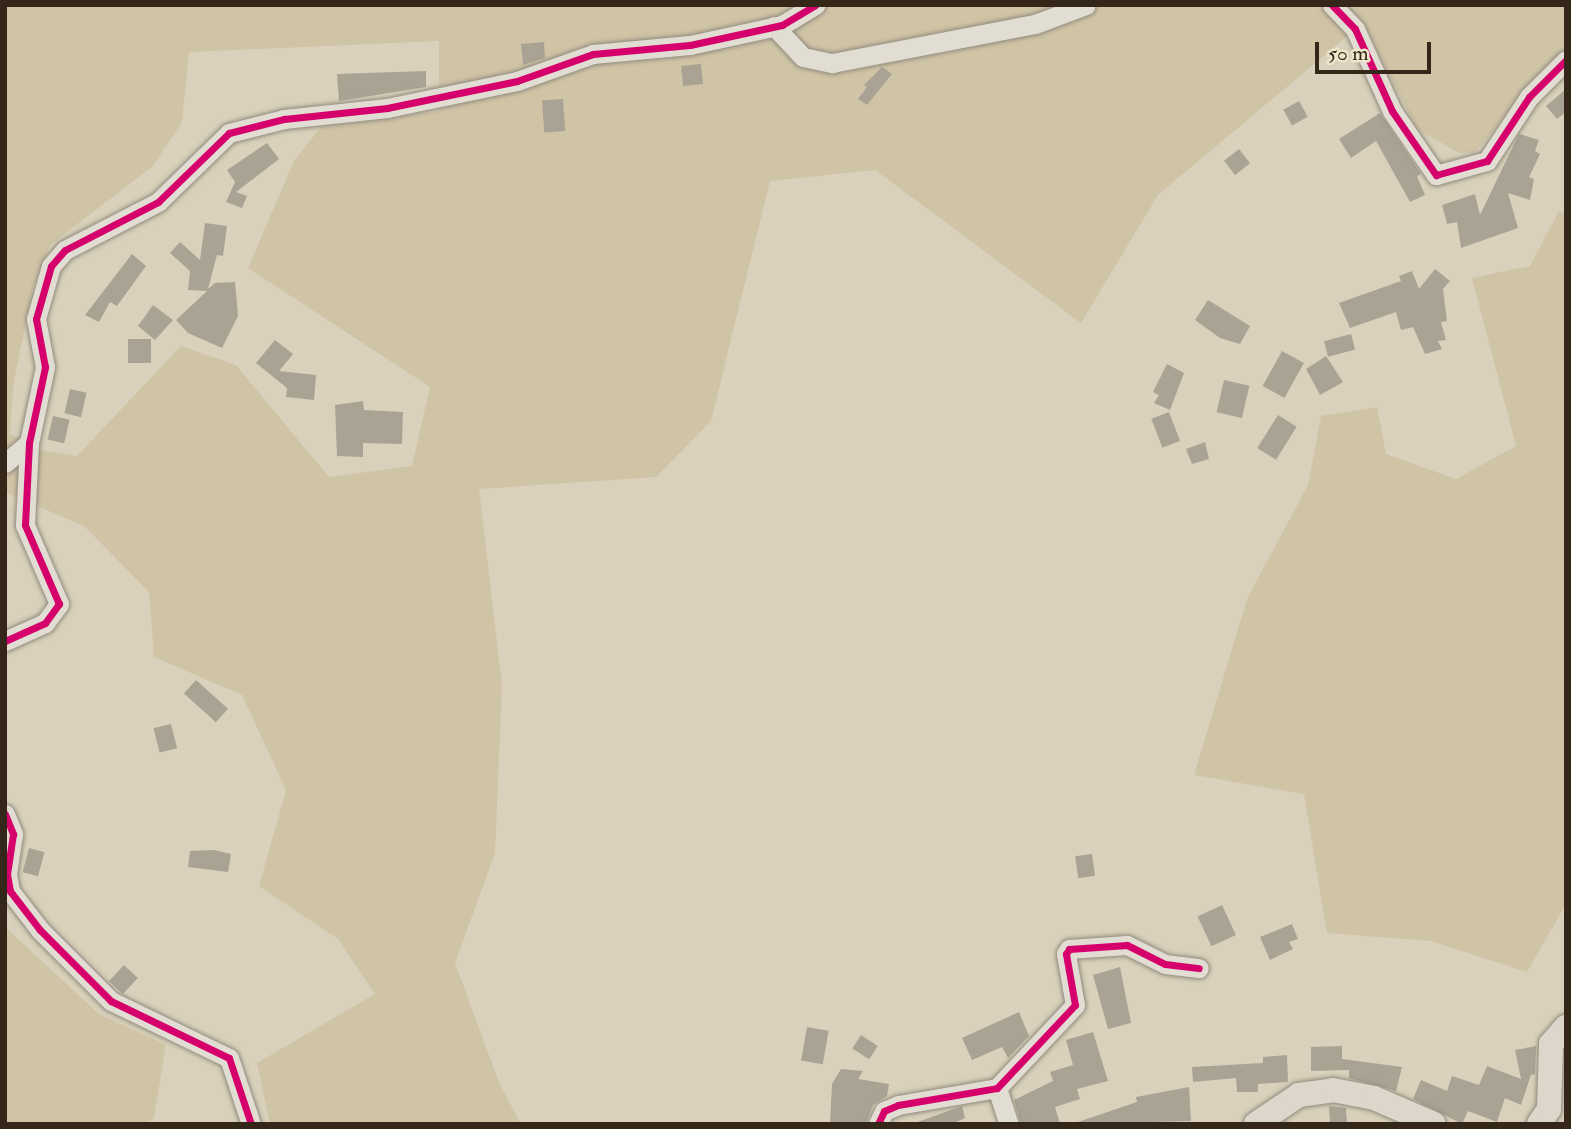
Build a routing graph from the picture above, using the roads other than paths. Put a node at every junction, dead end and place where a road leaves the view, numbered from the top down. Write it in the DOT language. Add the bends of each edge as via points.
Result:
graph roads {
  1 [pos="815,5"];
  2 [pos="1086,5"];
  3 [pos="1332,5"];
  4 [pos="774,26"];
  5 [pos="1566,60"];
  6 [pos="29,443"];
  7 [pos="5,463"];
  8 [pos="5,641"];
  9 [pos="5,814"];
  10 [pos="1199,968"];
  11 [pos="1566,1027"];
  12 [pos="997,1088"];
  13 [pos="251,1124"];
  14 [pos="878,1124"];
  15 [pos="1009,1124"];
  16 [pos="1256,1124"];
  17 [pos="1434,1124"];
  18 [pos="1539,1124"];
  1 -- 4 [label="street"];
  2 -- 4 [label="street" via="1035,24 832,63 803,57"];
  3 -- 5 [label="street" via="1355,29 1404,133 1436,175 1487,161 1529,97"];
  4 -- 6 [label="street" via="690,45 593,54 517,81 387,108 284,119 229,134 158,202 57,256 36,319 46,367"];
  6 -- 7 [label="street"];
  6 -- 8 [label="street" via="25,525 59,604 46,623"];
  9 -- 13 [label="street" via="13,834 7,874 10,891 40,930 111,1001 229,1058"];
  10 -- 12 [label="street" via="1165,964 1127,945 1069,949 1066,954 1075,1005"];
  11 -- 18 [label="main road" via="1551,1044 1549,1109"];
  12 -- 14 [label="street" via="898,1105 884,1111"];
  12 -- 15 [label="street"];
  16 -- 17 [label="main road" via="1299,1096 1325,1090 1374,1098"];
}
